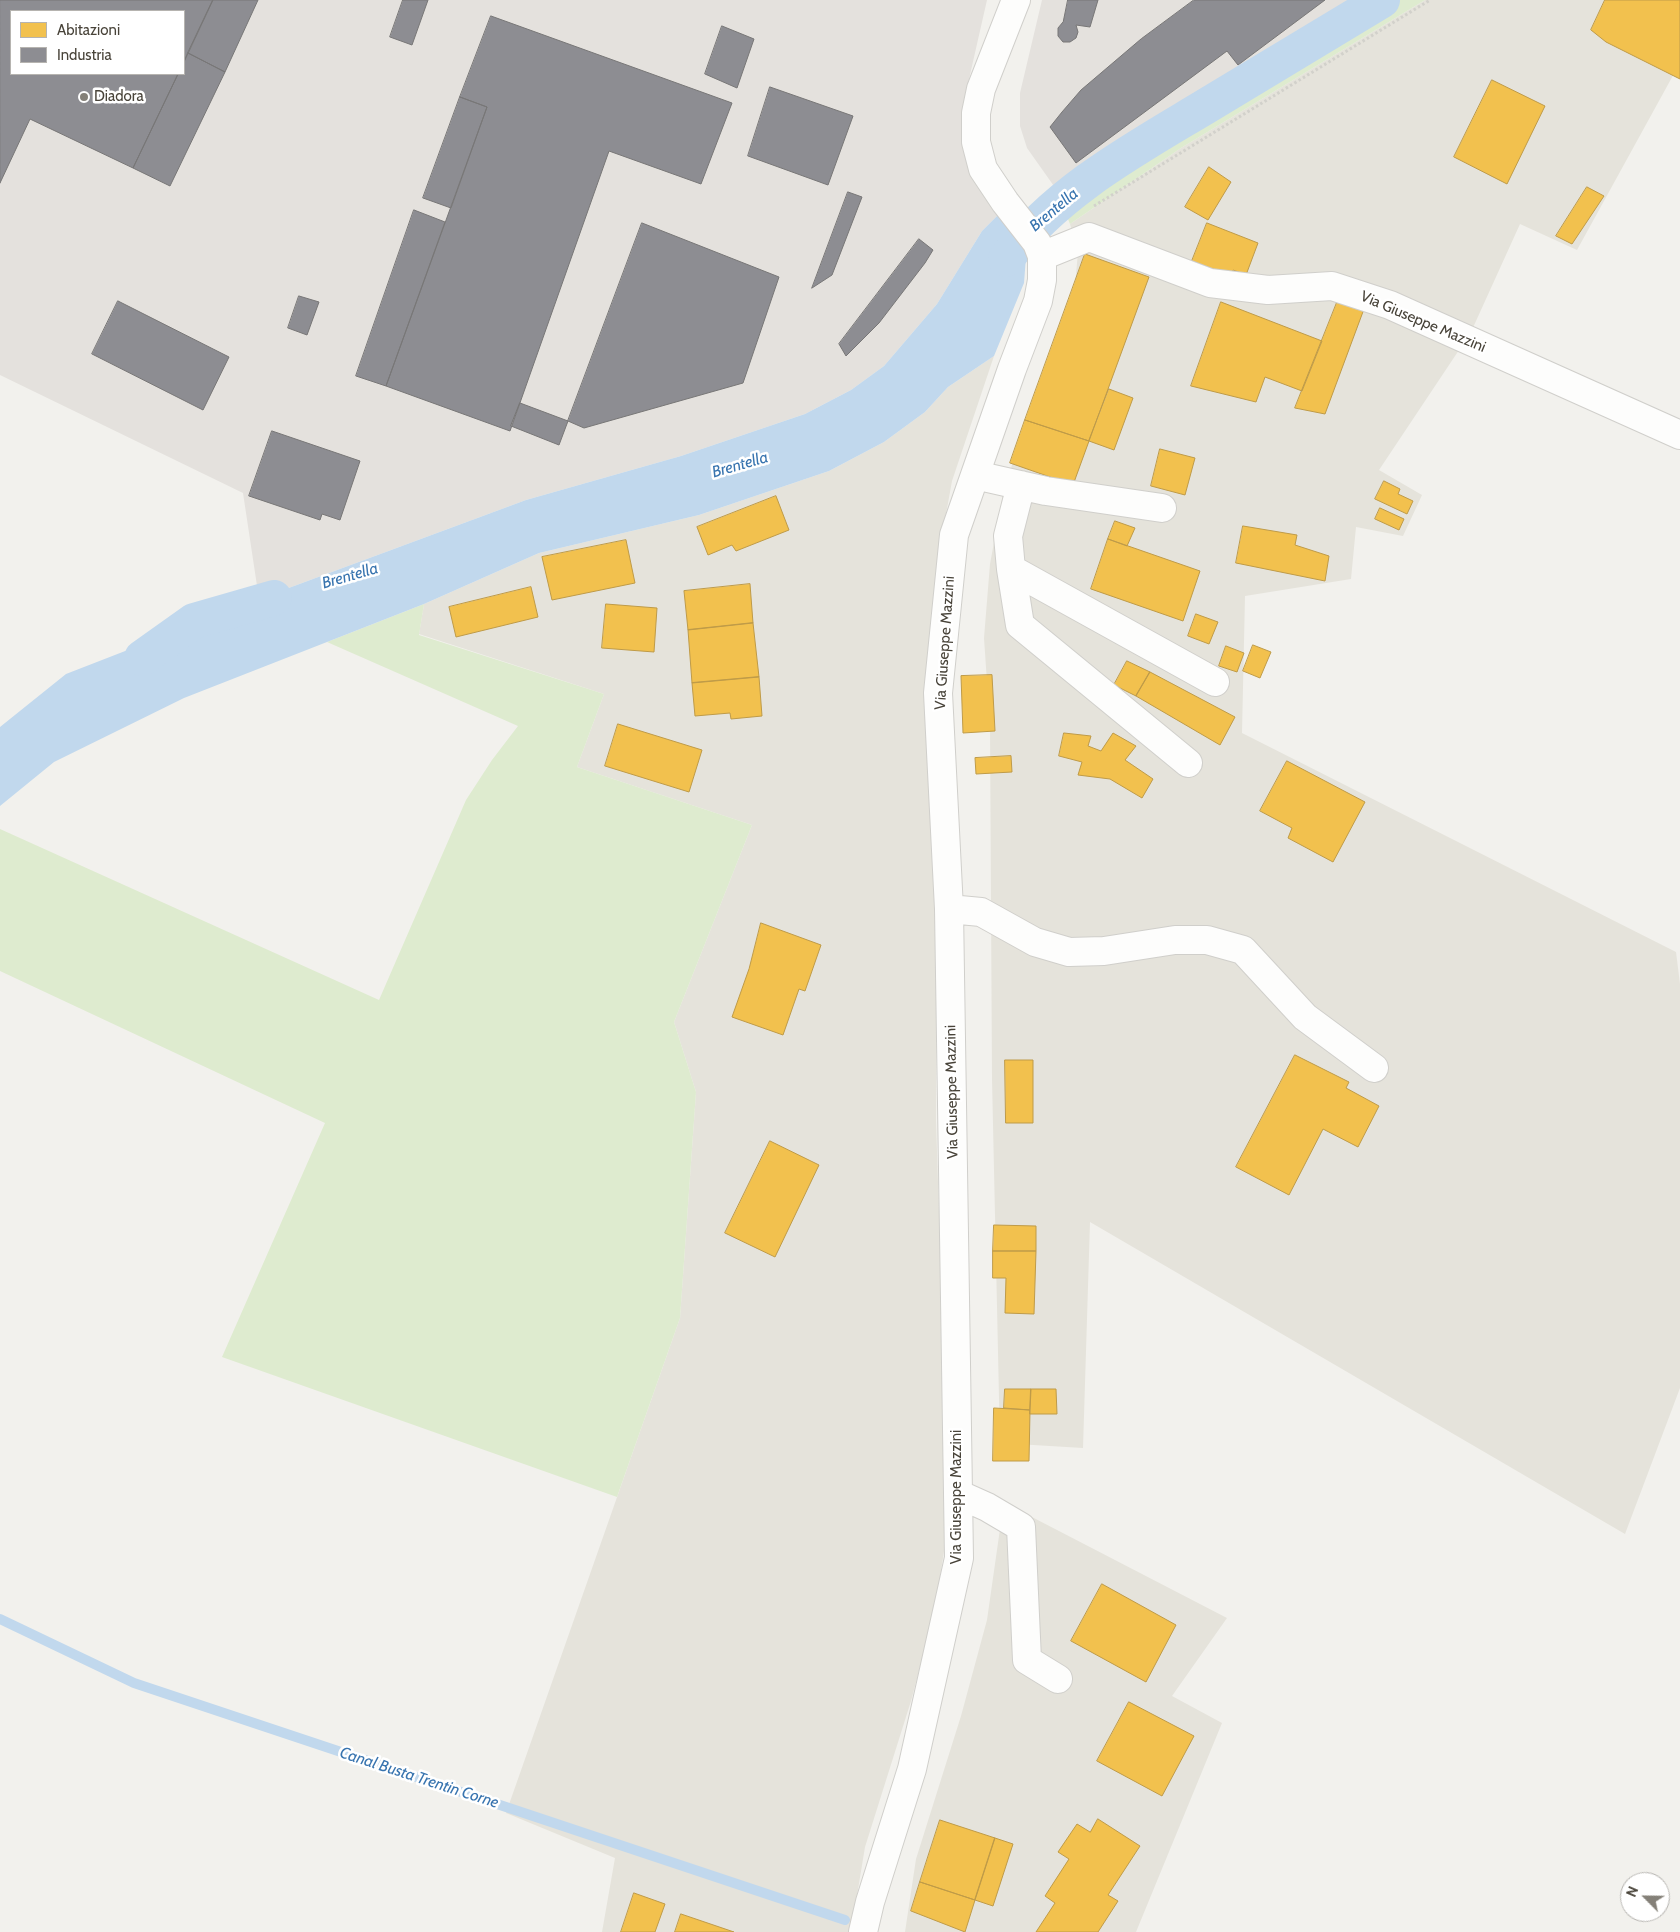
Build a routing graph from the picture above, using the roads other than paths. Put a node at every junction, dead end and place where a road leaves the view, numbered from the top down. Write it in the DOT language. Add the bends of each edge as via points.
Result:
graph roads {
  1 [pos="1016,0"];
  2 [pos="1039,249"];
  3 [pos="1680,435"];
  4 [pos="975,475"];
  5 [pos="1021,485"];
  6 [pos="1162,508"];
  7 [pos="1011,569"];
  8 [pos="1215,682"];
  9 [pos="1188,763"];
  10 [pos="949,909"];
  11 [pos="1374,1068"];
  12 [pos="958,1494"];
  13 [pos="1058,1679"];
  14 [pos="863,1932"];
  1 -- 2 [label="street" via="981,89 976,113 976,142 983,169"];
  2 -- 3 [label="street, Via Giuseppe Mazzini" via="1090,237 1210,283 1268,290 1332,286 1390,305"];
  2 -- 4 [label="street, Via Giuseppe Mazzini" via="1042,280 1038,301"];
  4 -- 5 [label="street"];
  4 -- 10 [label="street, Via Giuseppe Mazzini" via="954,535 938,692"];
  5 -- 6 [label="street"];
  5 -- 7 [label="street" via="1008,536"];
  7 -- 8 [label="street"];
  7 -- 9 [label="street" via="1020,625"];
  10 -- 11 [label="street" via="981,912 1035,942 1069,952 1104,951 1175,940 1207,940 1243,950 1305,1017"];
  10 -- 12 [label="street, Via Giuseppe Mazzini"];
  12 -- 13 [label="street" via="1020,1527 1027,1660"];
  12 -- 14 [label="street, Via Giuseppe Mazzini" via="959,1558 912,1769"];
}
